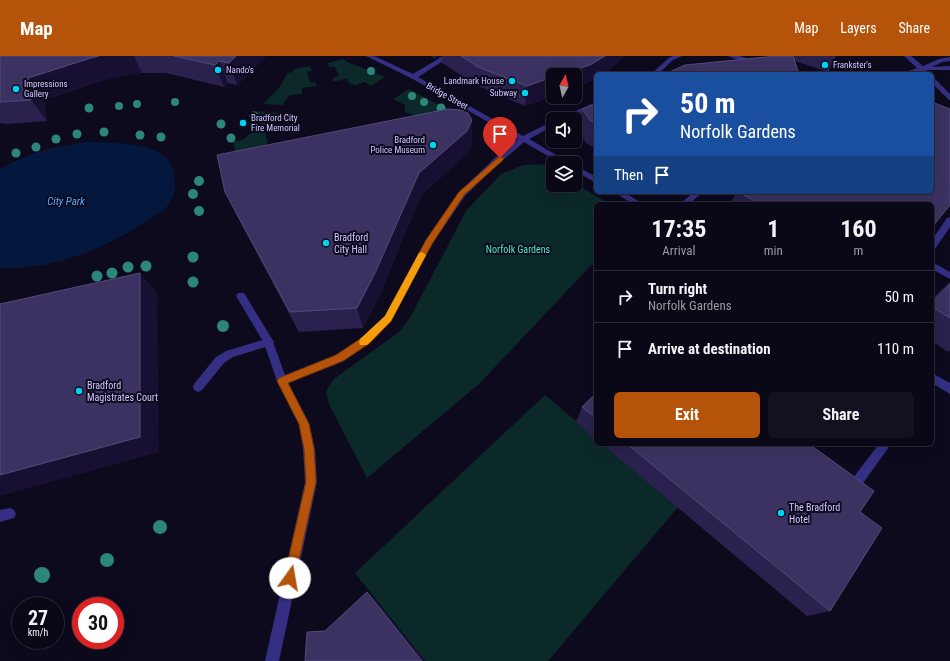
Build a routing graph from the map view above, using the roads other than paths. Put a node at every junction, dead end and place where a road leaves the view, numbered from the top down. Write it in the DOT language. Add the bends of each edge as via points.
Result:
graph roads {
  1 [pos="369,56"];
  2 [pos="448,56"];
  3 [pos="679,56"];
  4 [pos="907,56"];
  5 [pos="939,56"];
  6 [pos="734,57"];
  7 [pos="671,58"];
  8 [pos="950,58"];
  9 [pos="763,66"];
  10 [pos="950,68"];
  11 [pos="924,71"];
  12 [pos="656,72"];
  13 [pos="413,78"];
  14 [pos="934,81"];
  15 [pos="950,98"];
  16 [pos="594,105"];
  17 [pos="578,112"];
  18 [pos="546,127"];
  19 [pos="523,139"];
  20 [pos="553,156"];
  21 [pos="582,172"];
  22 [pos="594,179"];
  23 [pos="622,194"];
  24 [pos="696,194"];
  25 [pos="636,202"];
  26 [pos="686,202"];
  27 [pos="950,220"];
  28 [pos="934,244"];
  29 [pos="934,267"];
  30 [pos="950,276"];
  31 [pos="241,296"];
  32 [pos="269,342"];
  33 [pos="282,381"];
  34 [pos="934,381"];
  35 [pos="198,387"];
  36 [pos="950,389"];
  37 [pos="884,446"];
  38 [pos="857,482"];
  39 [pos="272,661"];
  1 -- 13 [label="street, Bridge Street"];
  2 -- 13 [label="street"];
  3 -- 7 [label="street"];
  4 -- 11 [label="street"];
  5 -- 8 [label="street"];
  6 -- 9 [label="street"];
  7 -- 12 [label="street"];
  8 -- 11 [label="street" via="941,60"];
  10 -- 11 [label="street"];
  13 -- 19 [label="street, Bridge Street"];
  14 -- 15 [label="street"];
  16 -- 17 [label="street"];
  18 -- 19 [label="street"];
  19 -- 20 [label="street, Bridge Street"];
  19 -- 33 [label="street" via="462,194 429,242 388,319 366,340 340,358"];
  21 -- 22 [label="street"];
  23 -- 25 [label="street"];
  24 -- 26 [label="street"];
  27 -- 28 [label="street"];
  29 -- 30 [label="street"];
  31 -- 32 [label="street"];
  32 -- 33 [label="street"];
  32 -- 35 [label="street" via="230,354 220,360"];
  33 -- 39 [label="street" via="304,424 311,482"];
  34 -- 36 [label="street"];
  37 -- 38 [label="street"];
}
